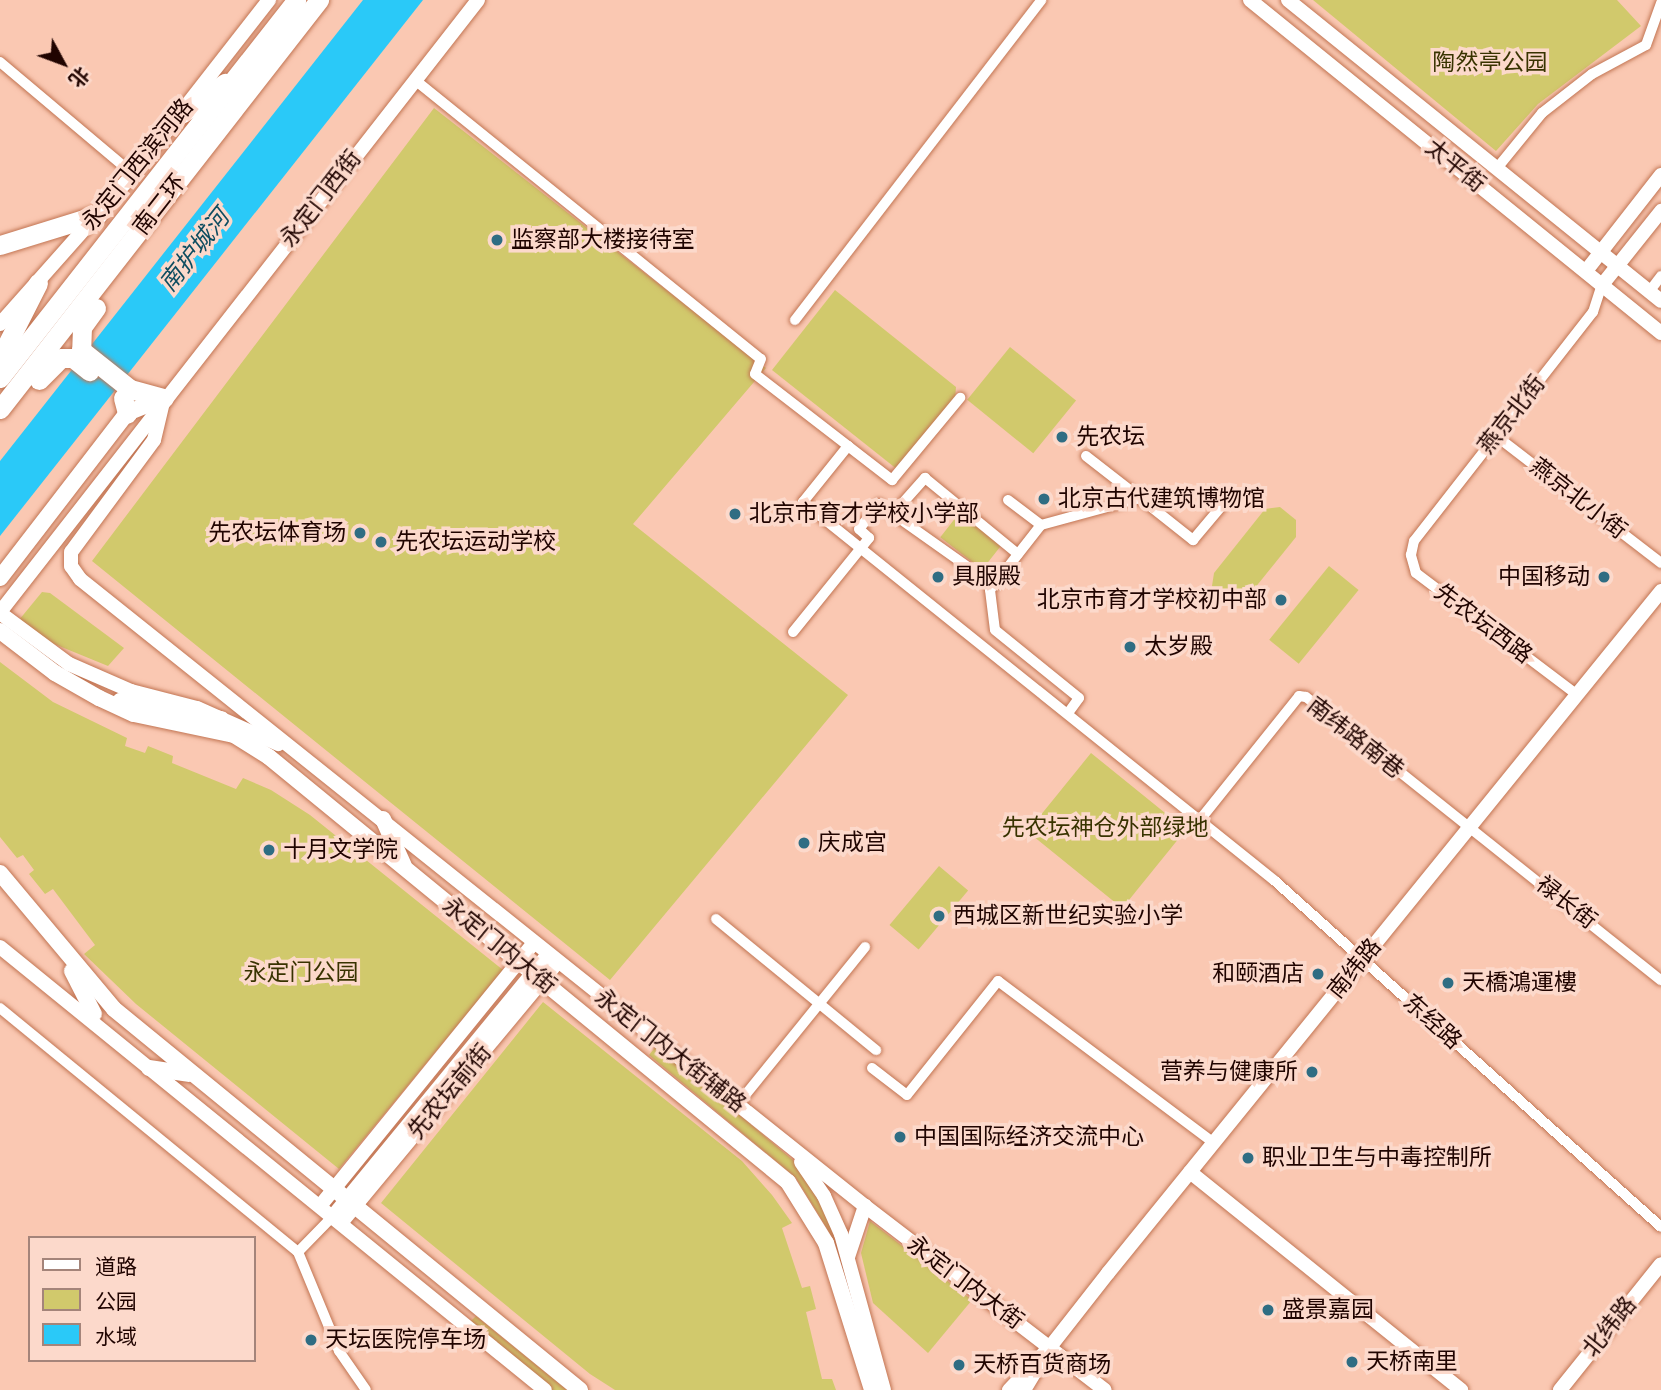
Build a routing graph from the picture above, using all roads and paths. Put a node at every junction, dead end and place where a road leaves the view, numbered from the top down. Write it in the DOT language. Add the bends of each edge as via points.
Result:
graph roads {
  1 [pos="269,0"];
  2 [pos="296,0"];
  3 [pos="319,0"];
  4 [pos="478,0"];
  5 [pos="1041,0"];
  6 [pos="1250,0"];
  7 [pos="1288,0"];
  8 [pos="1661,3"];
  9 [pos="0,62"];
  10 [pos="243,70"];
  11 [pos="415,80"];
  12 [pos="181,114"];
  13 [pos="1498,167"];
  14 [pos="133,174"];
  15 [pos="1661,175"];
  16 [pos="1661,211"];
  17 [pos="97,215"];
  18 [pos="0,245"];
  19 [pos="1601,252"];
  20 [pos="121,256"];
  21 [pos="1618,265"];
  22 [pos="1586,271"];
  23 [pos="1661,276"];
  24 [pos="38,283"];
  25 [pos="1602,285"];
  26 [pos="1655,296"];
  27 [pos="795,320"];
  28 [pos="0,324"];
  29 [pos="1661,333"];
  30 [pos="77,354"];
  31 [pos="0,358"];
  32 [pos="0,378"];
  33 [pos="164,398"];
  34 [pos="960,398"];
  35 [pos="127,400"];
  36 [pos="0,409"];
  37 [pos="0,421"];
  38 [pos="1495,435"];
  39 [pos="848,446"];
  40 [pos="1086,456"];
  41 [pos="1140,498"];
  42 [pos="1008,500"];
  43 [pos="1225,502"];
  44 [pos="892,514"];
  45 [pos="1041,525"];
  46 [pos="1413,541"];
  47 [pos="860,548"];
  48 [pos="1017,554"];
  49 [pos="1661,563"];
  50 [pos="0,578"];
  51 [pos="990,590"];
  52 [pos="1661,591"];
  53 [pos="1,607"];
  54 [pos="0,631"];
  55 [pos="793,632"];
  56 [pos="1576,694"];
  57 [pos="99,698"];
  58 [pos="1068,713"];
  59 [pos="221,719"];
  60 [pos="296,752"];
  61 [pos="383,819"];
  62 [pos="1199,821"];
  63 [pos="1469,828"];
  64 [pos="407,872"];
  65 [pos="0,873"];
  66 [pos="716,919"];
  67 [pos="0,947"];
  68 [pos="865,947"];
  69 [pos="546,952"];
  70 [pos="63,953"];
  71 [pos="1363,959"];
  72 [pos="530,971"];
  73 [pos="1661,979"];
  74 [pos="818,1004"];
  75 [pos="0,1008"];
  76 [pos="94,1014"];
  77 [pos="120,1042"];
  78 [pos="876,1050"];
  79 [pos="149,1068"];
  80 [pos="872,1068"];
  81 [pos="191,1074"];
  82 [pos="738,1104"];
  83 [pos="781,1140"];
  84 [pos="1214,1143"];
  85 [pos="1190,1172"];
  86 [pos="343,1199"];
  87 [pos="865,1206"];
  88 [pos="330,1214"];
  89 [pos="1661,1227"];
  90 [pos="302,1249"];
  91 [pos="848,1257"];
  92 [pos="1661,1264"];
  93 [pos="853,1306"];
  94 [pos="864,1345"];
  95 [pos="1049,1348"];
  96 [pos="366,1390"];
  97 [pos="545,1390"];
  98 [pos="579,1390"];
  99 [pos="872,1390"];
  100 [pos="884,1390"];
  101 [pos="1009,1390"];
  102 [pos="1024,1390"];
  103 [pos="1104,1390"];
  104 [pos="1461,1390"];
  105 [pos="1560,1390"];
  1 -- 12 [label="street, 永定门西滨河路"];
  2 -- 10 [label="highway, 南二环"];
  3 -- 20 [label="highway, 南二环"];
  4 -- 11 [label="street, 永定门西街"];
  5 -- 27 [label="street"];
  6 -- 22 [label="street, 太平街"];
  7 -- 13 [label="street, 太平街"];
  8 -- 13 [label="street" via="1646,45 1592,74 1542,113"];
  9 -- 14 [label="street"];
  10 -- 12 [label="highway"];
  10 -- 32 [label="highway, 南二环"];
  11 -- 33 [label="street, 永定门西街"];
  11 -- 39 [label="street" via="761,359 755,374"];
  12 -- 14 [label="street, 永定门西滨河路"];
  13 -- 19 [label="street, 太平街"];
  14 -- 17 [label="street, 永定门西滨河路"];
  15 -- 19 [label="street"];
  16 -- 21 [label="street"];
  17 -- 18 [label="highway"];
  17 -- 24 [label="street, 永定门西滨河路"];
  19 -- 21 [label="street, 太平街"];
  19 -- 22 [label="street"];
  20 -- 30 [label="highway" via="121,276 82,327"];
  20 -- 36 [label="highway, 南二环"];
  21 -- 25 [label="street"];
  21 -- 26 [label="street, 太平街"];
  22 -- 25 [label="street, 太平街"];
  23 -- 26 [label="street"];
  24 -- 28 [label="street, 永定门西滨河路"];
  24 -- 31 [label="highway"];
  25 -- 29 [label="street, 太平街"];
  25 -- 38 [label="street, 燕京北街" via="1594,312"];
  30 -- 35 [label="highway"];
  30 -- 37 [label="highway" via="55,362"];
  33 -- 35 [label="highway"];
  33 -- 53 [label="street, 永定门西街" via="136,427"];
  33 -- 60 [label="street" via="154,440 77,541 71,566 80,579"];
  34 -- 39 [label="street" via="892,480"];
  35 -- 50 [label="main road"];
  38 -- 46 [label="street, 燕京北街"];
  38 -- 49 [label="street, 燕京北小街"];
  39 -- 47 [label="street, 东经路" via="803,502"];
  40 -- 41 [label="street"];
  41 -- 43 [label="street" via="1193,540"];
  41 -- 45 [label="street"];
  42 -- 45 [label="street"];
  44 -- 47 [label="street" via="879,504 859,529 869,538"];
  44 -- 48 [label="street" via="925,478"];
  44 -- 51 [label="street" via="989,582"];
  45 -- 48 [label="street"];
  46 -- 56 [label="street, 先农坛西路" via="1416,573"];
  47 -- 55 [label="street"];
  47 -- 58 [label="street, 东经路"];
  48 -- 51 [label="street"];
  51 -- 58 [label="street" via="995,629 1079,698"];
  52 -- 56 [label="street, 南纬路"];
  53 -- 59 [label="street" via="69,664 131,691"];
  54 -- 57 [label="main road, 永定门内大街" via="55,673"];
  56 -- 63 [label="street, 南纬路"];
  57 -- 59 [label="main road"];
  57 -- 64 [label="main road, 永定门内大街" via="134,714 234,735 269,757"];
  58 -- 62 [label="street, 东经路"];
  59 -- 60 [label="street"];
  60 -- 61 [label="street, 永定门内大街辅路"];
  61 -- 64 [label="main road"];
  61 -- 69 [label="street, 永定门内大街辅路"];
  62 -- 63 [label="street, 南纬路南巷" via="1299,696 1306,697"];
  62 -- 71 [label="street, 东经路"];
  63 -- 71 [label="street, 南纬路"];
  63 -- 73 [label="street, 禄长街"];
  64 -- 72 [label="main road, 永定门内大街"];
  65 -- 70 [label="main road"];
  66 -- 74 [label="street"];
  67 -- 77 [label="street"];
  68 -- 74 [label="street"];
  69 -- 72 [label="street, 先农坛前街"];
  69 -- 72 [label="street, 先农坛前街"];
  69 -- 82 [label="street, 永定门内大街辅路"];
  70 -- 76 [label="main road"];
  70 -- 81 [label="main road" via="114,1009"];
  71 -- 84 [label="street, 南纬路"];
  71 -- 89 [label="street, 东经路"];
  72 -- 86 [label="street, 先农坛前街"];
  72 -- 86 [label="street, 先农坛前街"];
  72 -- 93 [label="main road, 永定门内大街" via="788,1182 826,1242"];
  74 -- 78 [label="street"];
  74 -- 82 [label="street"];
  75 -- 90 [label="street"];
  76 -- 77 [label="street"];
  77 -- 79 [label="street"];
  79 -- 81 [label="main road"];
  79 -- 88 [label="street"];
  80 -- 84 [label="street" via="907,1095 998,981"];
  81 -- 86 [label="main road"];
  82 -- 83 [label="street, 永定门内大街辅路"];
  83 -- 87 [label="street, 永定门内大街"];
  83 -- 91 [label="street" via="824,1196"];
  84 -- 85 [label="street, 南纬路"];
  85 -- 95 [label="street, 南纬路"];
  85 -- 104 [label="street"];
  86 -- 88 [label="street, 先农坛前街"];
  86 -- 88 [label="street, 先农坛前街"];
  86 -- 98 [label="main road"];
  87 -- 91 [label="street"];
  87 -- 95 [label="street, 永定门内大街"];
  88 -- 90 [label="street"];
  88 -- 97 [label="street"];
  90 -- 96 [label="street" via="339,1350"];
  91 -- 93 [label="street"];
  92 -- 105 [label="street, 北纬路"];
  93 -- 94 [label="main road, 永定门内大街"];
  94 -- 99 [label="main road, 永定门内大街"];
  94 -- 100 [label="street"];
  95 -- 101 [label="street, 南纬路"];
  95 -- 102 [label="street, 南纬路"];
  95 -- 103 [label="street, 永定门内大街"];
}
